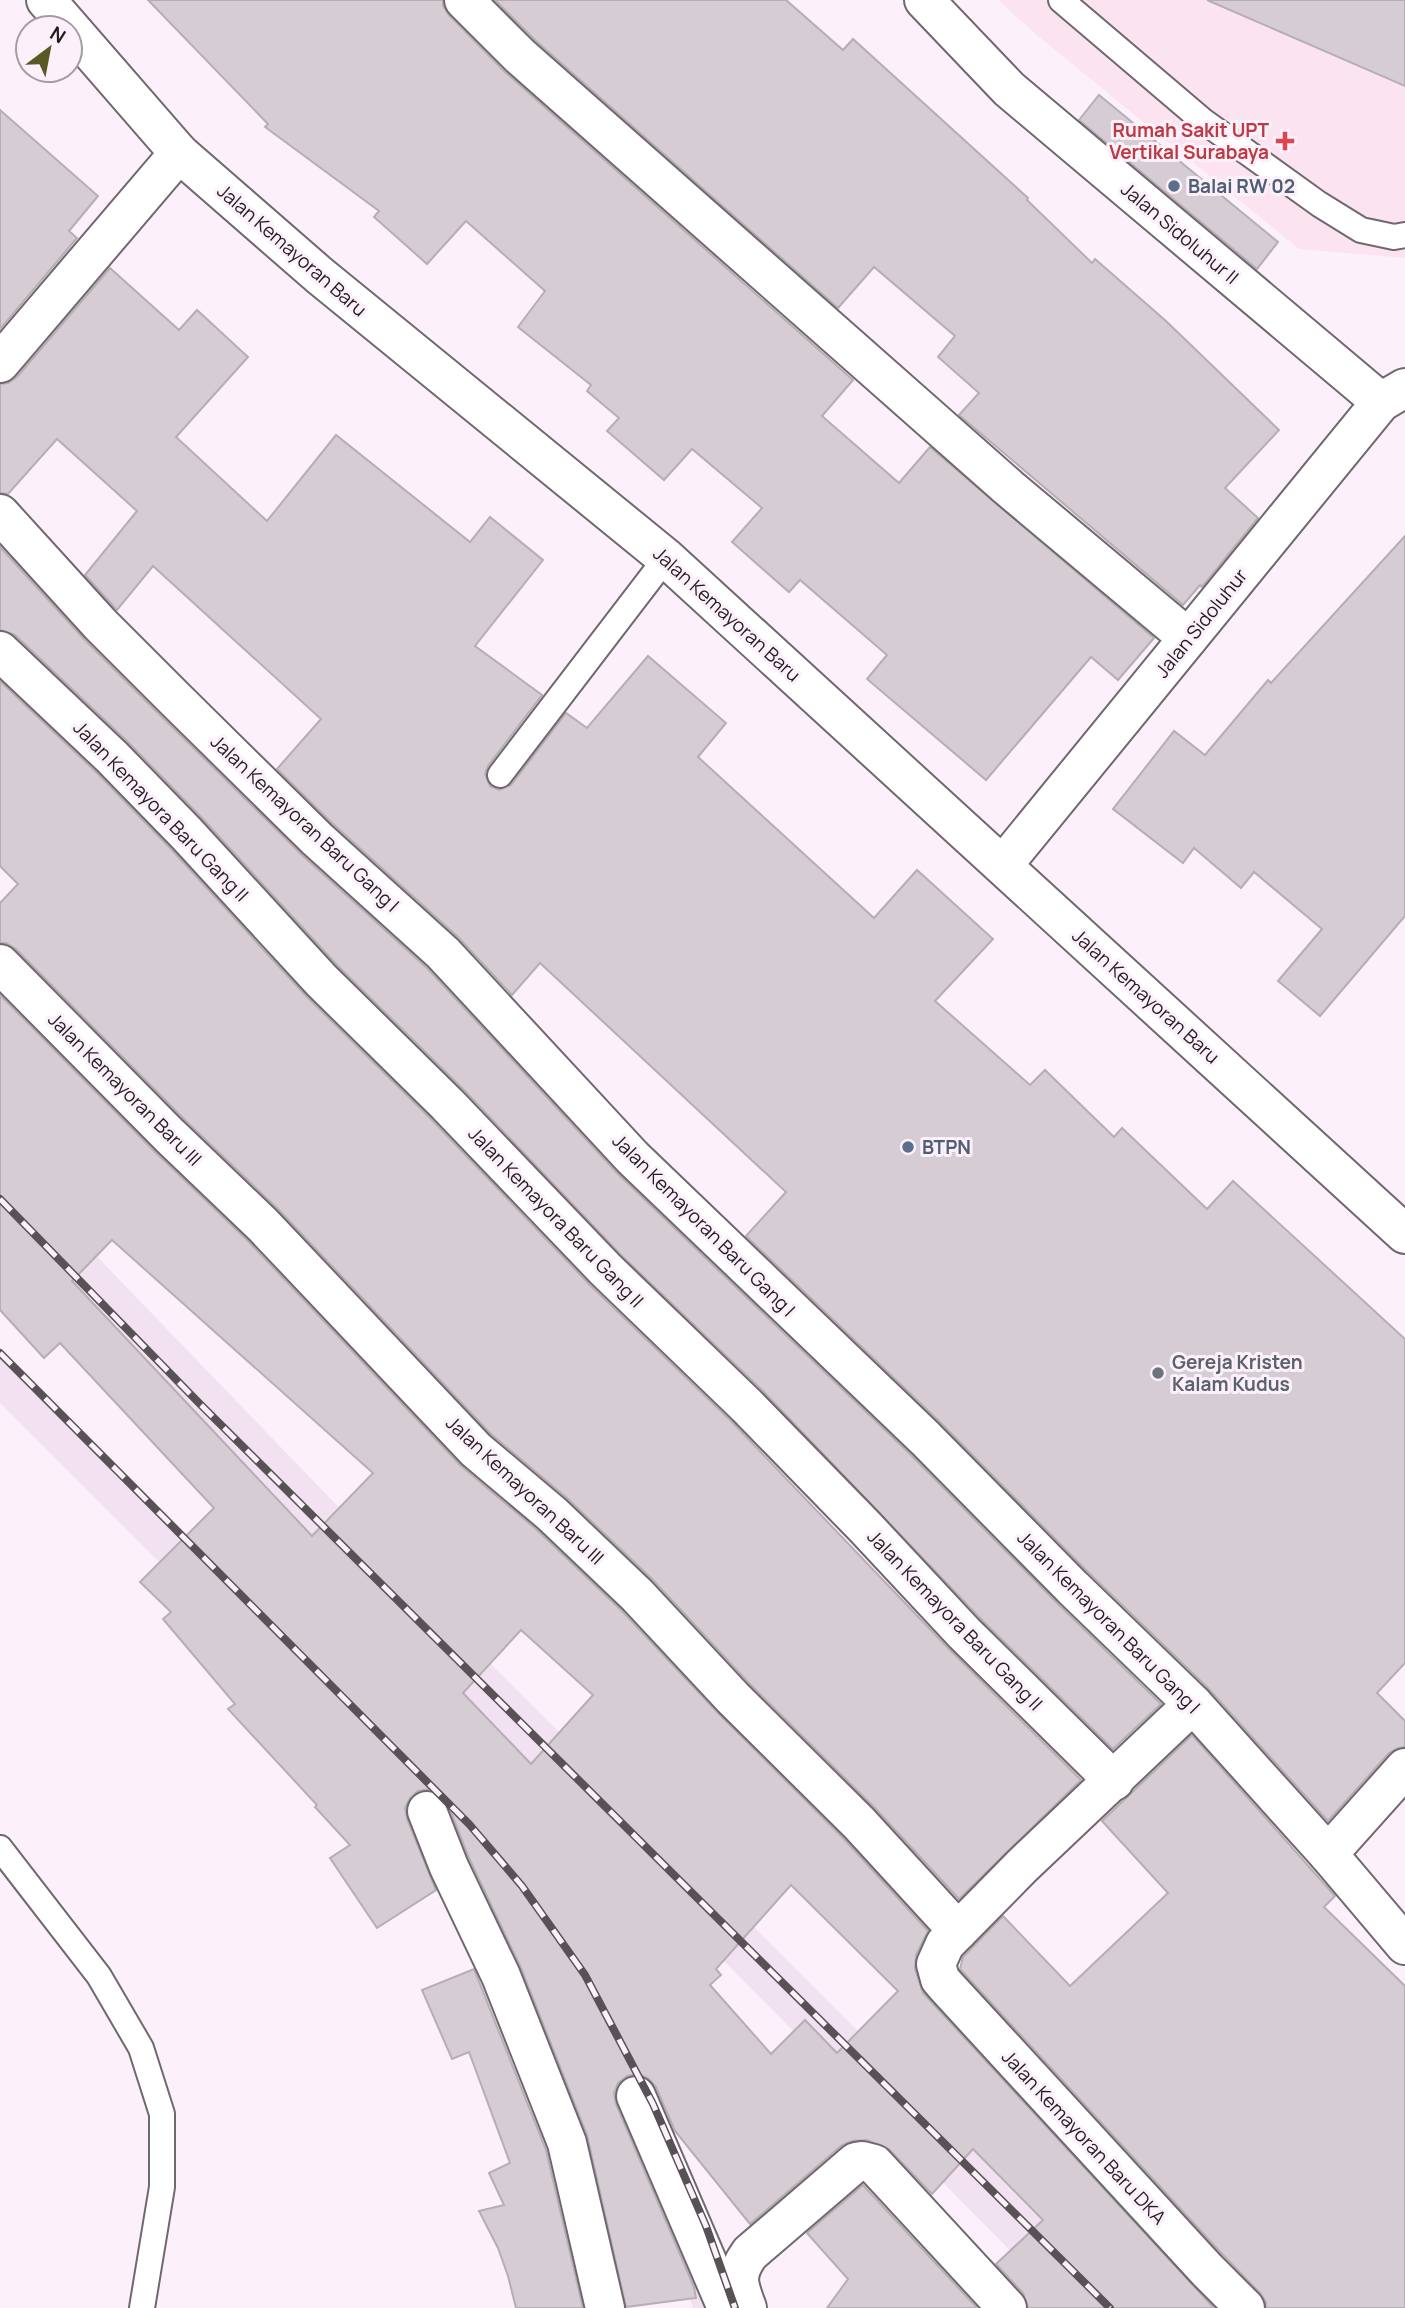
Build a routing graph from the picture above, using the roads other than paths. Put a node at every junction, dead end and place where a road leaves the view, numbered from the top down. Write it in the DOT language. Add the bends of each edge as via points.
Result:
graph roads {
  1 [pos="46,0"];
  2 [pos="464,0"];
  3 [pos="924,0"];
  4 [pos="1061,0"];
  5 [pos="180,153"];
  6 [pos="1405,235"];
  7 [pos="0,363"];
  8 [pos="1393,395"];
  9 [pos="0,514"];
  10 [pos="666,558"];
  11 [pos="1188,638"];
  12 [pos="0,651"];
  13 [pos="500,775"];
  14 [pos="1003,865"];
  15 [pos="0,964"];
  16 [pos="1405,1234"];
  17 [pos="1193,1704"];
  18 [pos="1405,1768"];
  19 [pos="1114,1781"];
  20 [pos="428,1811"];
  21 [pos="0,1847"];
  22 [pos="1328,1853"];
  23 [pos="947,1945"];
  24 [pos="1405,1945"];
  25 [pos="636,2096"];
  26 [pos="142,2308"];
  27 [pos="605,2308"];
  28 [pos="727,2308"];
  29 [pos="747,2308"];
  30 [pos="1007,2308"];
  31 [pos="1245,2308"];
  1 -- 5 [label="street, Jalan Kemayoran Baru"];
  2 -- 11 [label="street" via="520,56 1009,488"];
  3 -- 8 [label="street, Jalan Sidoluhur II" via="1009,89"];
  4 -- 6 [label="lane" via="1202,120 1319,204 1360,230"];
  5 -- 7 [label="street"];
  5 -- 10 [label="street, Jalan Kemayoran Baru" via="319,275"];
  8 -- 11 [label="street, Jalan Sidoluhur"];
  9 -- 17 [label="street, Jalan Kemayoran Baru Gang I" via="176,700 317,839 443,953 633,1157"];
  10 -- 13 [label="lane"];
  10 -- 14 [label="street, Jalan Kemayoran Baru"];
  11 -- 14 [label="street, Jalan Sidoluhur"];
  12 -- 19 [label="street, Jalan Kemayora Baru Gang II" via="121,767 321,980"];
  14 -- 16 [label="street, Jalan Kemayoran Baru"];
  15 -- 23 [label="street, Jalan Kemayoran Baru III" via="263,1225 476,1450 637,1595 859,1823"];
  17 -- 19 [label="street"];
  17 -- 22 [label="street, Jalan Kemayoran Baru Gang I"];
  18 -- 22 [label="street"];
  19 -- 23 [label="street" via="1022,1866"];
  20 -- 27 [label="street" via="501,1976 567,2143"];
  21 -- 26 [label="lane" via="99,1976 141,2048 162,2114 162,2187"];
  22 -- 24 [label="street, Jalan Kemayoran Baru Gang I"];
  23 -- 31 [label="street, Jalan Kemayoran Baru DKA" via="936,1970 946,1986"];
  25 -- 28 [label="street"];
  29 -- 30 [label="street" via="738,2275 750,2253 856,2162 869,2162 880,2169"];
}
